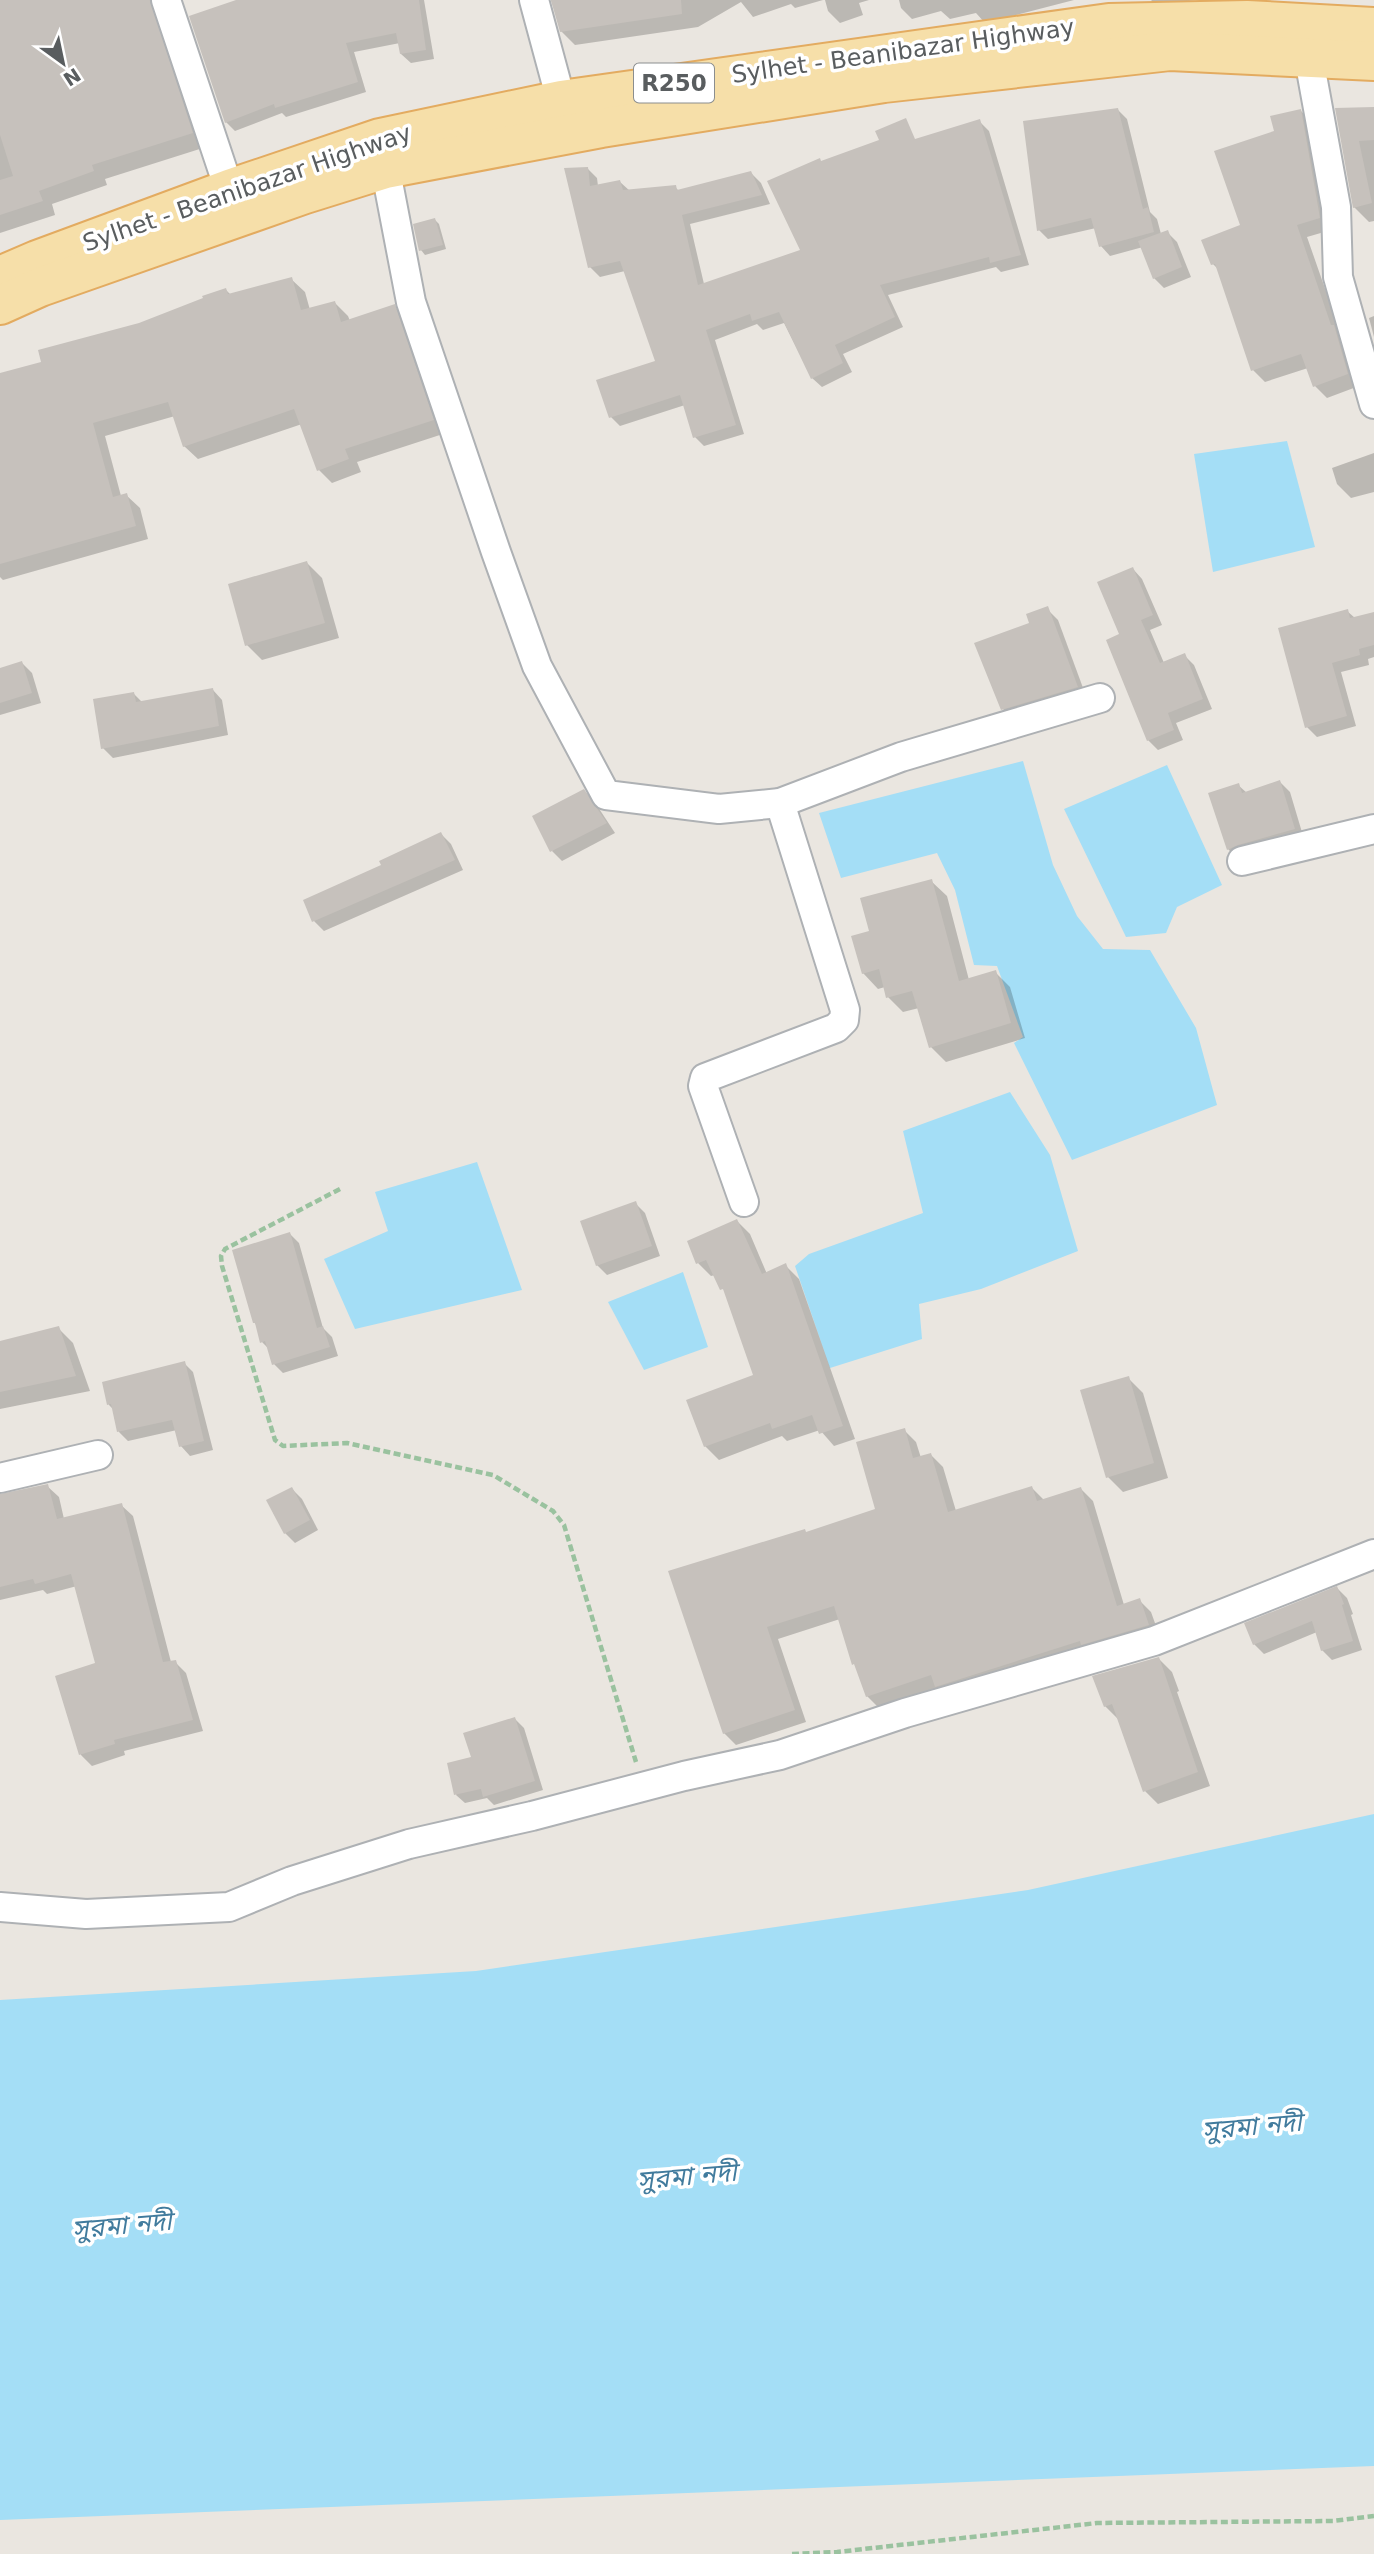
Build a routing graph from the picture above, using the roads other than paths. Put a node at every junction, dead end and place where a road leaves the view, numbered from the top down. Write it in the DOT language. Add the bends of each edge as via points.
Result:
graph roads {
  1 [pos="166,0"];
  2 [pos="534,0"];
  3 [pos="1244,10"];
  4 [pos="1374,27"];
  5 [pos="1308,59"];
  6 [pos="1374,61"];
  7 [pos="561,100"];
  8 [pos="383,153"];
  9 [pos="229,189"];
  10 [pos="0,276"];
  11 [pos="0,305"];
  12 [pos="1374,404"];
  13 [pos="1100,698"];
  14 [pos="780,803"];
  15 [pos="1374,829"];
  16 [pos="1241,861"];
  17 [pos="744,1202"];
  18 [pos="98,1455"];
  19 [pos="0,1478"];
  20 [pos="1374,1554"];
  21 [pos="0,1907"];
  1 -- 9 [label="street"];
  2 -- 7 [label="street"];
  3 -- 4 [label="main road, Sylhet - Beanibazar Highway / R250"];
  3 -- 7 [label="main road, Sylhet - Beanibazar Highway / R250" via="1109,23"];
  5 -- 6 [label="main road, Sylhet - Beanibazar Highway / R250"];
  5 -- 8 [label="main road, Sylhet - Beanibazar Highway / R250" via="1170,51 884,83 601,128"];
  5 -- 12 [label="street" via="1336,207 1338,277"];
  7 -- 8 [label="main road, Sylhet - Beanibazar Highway / R250"];
  8 -- 9 [label="main road, Sylhet - Beanibazar Highway / R250"];
  8 -- 11 [label="main road, Sylhet - Beanibazar Highway / R250" via="305,194"];
  8 -- 14 [label="street" via="411,302 496,552 537,666 606,795 719,809"];
  9 -- 10 [label="main road, Sylhet - Beanibazar Highway / R250"];
  13 -- 14 [label="street" via="901,757"];
  14 -- 17 [label="street" via="845,1010 844,1020 836,1028 705,1078 703,1086"];
  15 -- 16 [label="street"];
  18 -- 19 [label="street"];
  20 -- 21 [label="street" via="1154,1641 905,1713 780,1755 409,1844 292,1881 229,1907 86,1914"];
}
